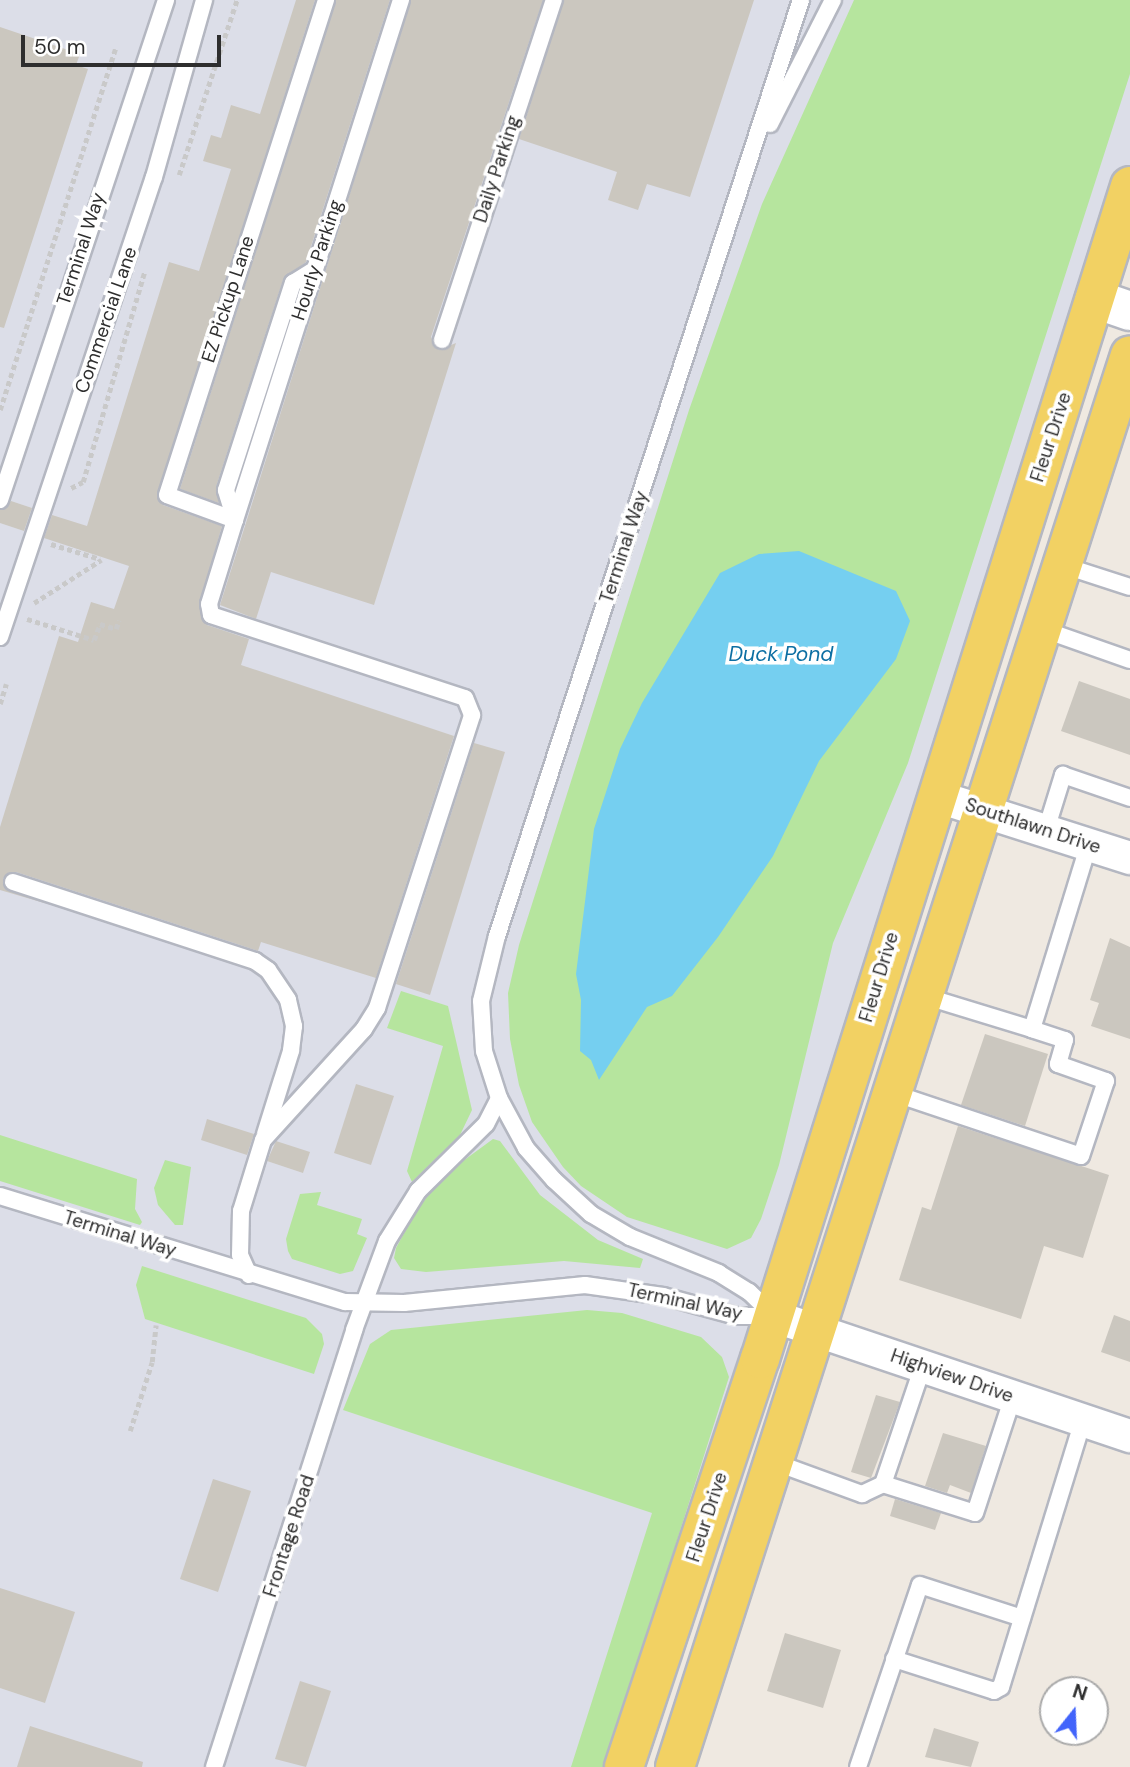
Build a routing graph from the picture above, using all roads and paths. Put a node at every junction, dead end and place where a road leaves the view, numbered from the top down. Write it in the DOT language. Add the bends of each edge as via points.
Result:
graph roads {
  1 [pos="166,0"];
  2 [pos="204,0"];
  3 [pos="326,0"];
  4 [pos="401,0"];
  5 [pos="554,0"];
  6 [pos="802,0"];
  7 [pos="833,0"];
  8 [pos="115,49"];
  9 [pos="750,163"];
  10 [pos="1130,186"];
  11 [pos="1112,305"];
  12 [pos="442,340"];
  13 [pos="1130,355"];
  14 [pos="0,410"];
  15 [pos="0,499"];
  16 [pos="234,520"];
  17 [pos="45,541"];
  18 [pos="1062,565"];
  19 [pos="1130,587"];
  20 [pos="32,604"];
  21 [pos="27,619"];
  22 [pos="120,620"];
  23 [pos="1042,629"];
  24 [pos="0,637"];
  25 [pos="1130,660"];
  26 [pos="6,684"];
  27 [pos="0,704"];
  28 [pos="936,796"];
  29 [pos="1130,798"];
  30 [pos="984,810"];
  31 [pos="1046,830"];
  32 [pos="1089,844"];
  33 [pos="1130,858"];
  34 [pos="13,882"];
  35 [pos="924,996"];
  36 [pos="1032,1029"];
  37 [pos="893,1093"];
  38 [pos="499,1098"];
  39 [pos="263,1140"];
  40 [pos="0,1196"];
  41 [pos="249,1275"];
  42 [pos="362,1304"];
  43 [pos="774,1316"];
  44 [pos="156,1325"];
  45 [pos="817,1330"];
  46 [pos="923,1366"];
  47 [pos="1013,1397"];
  48 [pos="1083,1420"];
  49 [pos="130,1431"];
  50 [pos="1130,1436"];
  51 [pos="774,1462"];
  52 [pos="883,1484"];
  53 [pos="1022,1618"];
  54 [pos="894,1659"];
  55 [pos="214,1767"];
  56 [pos="624,1767"];
  57 [pos="675,1767"];
  58 [pos="858,1767"];
  1 -- 15 [label="lane, Terminal Way"];
  2 -- 24 [label="lane, Commercial Lane" via="155,177"];
  3 -- 16 [label="lane, EZ Pickup Lane" via="168,485 167,495 175,501"];
  4 -- 16 [label="lane, Hourly Parking"];
  5 -- 12 [label="lane, Daily Parking"];
  6 -- 9 [label="lane, Terminal Way"];
  7 -- 9 [label="lane"];
  8 -- 14 [label="path"];
  9 -- 38 [label="lane, Terminal Way" via="487,967 481,1026"];
  10 -- 11 [label="main road, Fleur Drive"];
  11 -- 28 [label="main road, Fleur Drive"];
  13 -- 18 [label="main road"];
  16 -- 39 [label="lane" via="209,604 211,615 465,698 471,705 465,740 377,1007 364,1029"];
  17 -- 20 [label="path" via="101,560"];
  18 -- 19 [label="lane"];
  18 -- 23 [label="main road"];
  21 -- 22 [label="path" via="94,640 100,624 116,629"];
  23 -- 25 [label="lane"];
  23 -- 30 [label="main road"];
  26 -- 27 [label="path"];
  28 -- 30 [label="street, Southlawn Drive"];
  28 -- 43 [label="main road, Fleur Drive"];
  29 -- 31 [label="lane" via="1063,775"];
  30 -- 31 [label="street, Southlawn Drive"];
  30 -- 35 [label="main road"];
  31 -- 32 [label="street, Southlawn Drive"];
  32 -- 33 [label="street, Southlawn Drive"];
  32 -- 36 [label="lane"];
  34 -- 39 [label="lane" via="255,961 268,970 288,1000 293,1026 291,1051"];
  35 -- 36 [label="lane"];
  35 -- 37 [label="main road"];
  36 -- 37 [label="lane" via="1065,1040 1058,1064 1106,1081 1081,1156"];
  37 -- 45 [label="main road"];
  38 -- 42 [label="lane" via="486,1124 435,1173 401,1215"];
  38 -- 43 [label="lane, Terminal Way" via="526,1148 591,1214 630,1237 719,1273 749,1292"];
  39 -- 41 [label="lane" via="240,1224 240,1255"];
  40 -- 41 [label="lane, Terminal Way"];
  41 -- 42 [label="lane, Terminal Way"];
  42 -- 43 [label="lane, Terminal Way" via="585,1285 663,1296 736,1316"];
  42 -- 55 [label="lane, Frontage Road"];
  43 -- 45 [label="street, Highview Drive"];
  43 -- 56 [label="main road, Fleur Drive"];
  44 -- 49 [label="path" via="152,1362"];
  45 -- 46 [label="street, Highview Drive"];
  45 -- 51 [label="main road"];
  46 -- 47 [label="street, Highview Drive"];
  46 -- 52 [label="lane"];
  47 -- 48 [label="street, Highview Drive"];
  47 -- 52 [label="lane" via="975,1513"];
  48 -- 50 [label="street, Highview Drive"];
  48 -- 53 [label="lane"];
  51 -- 52 [label="lane" via="862,1494"];
  51 -- 57 [label="main road"];
  53 -- 54 [label="lane" via="998,1690"];
  53 -- 54 [label="lane" via="920,1585"];
  54 -- 58 [label="lane"];
}
